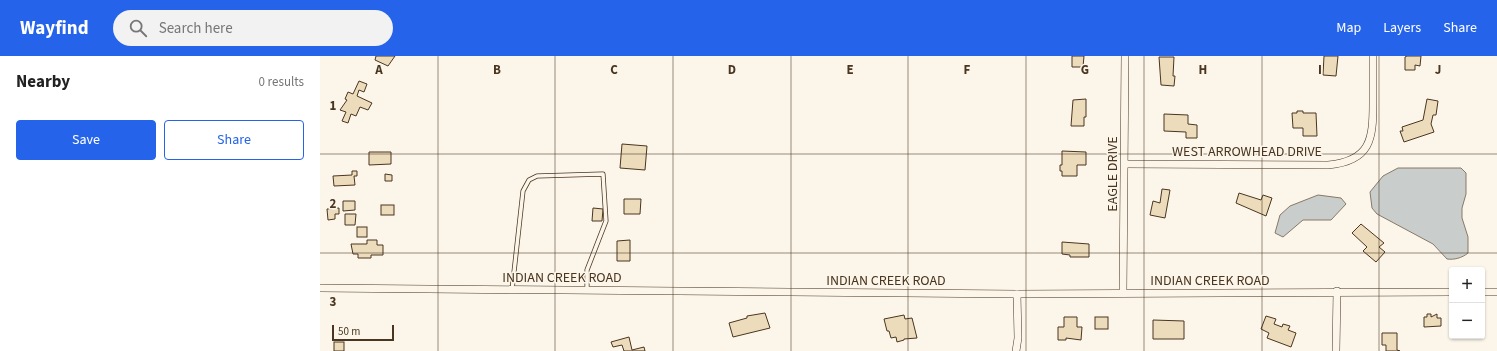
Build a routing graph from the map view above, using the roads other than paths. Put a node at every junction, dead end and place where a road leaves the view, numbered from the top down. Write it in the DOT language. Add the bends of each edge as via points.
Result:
graph roads {
  1 [pos="1125,56"];
  2 [pos="1373,56"];
  3 [pos="1125,164"];
  4 [pos="320,288"];
  5 [pos="512,290"];
  6 [pos="587,290"];
  7 [pos="1337,291"];
  8 [pos="1449,292"];
  9 [pos="1485,292"];
  10 [pos="1497,292"];
  11 [pos="1124,293"];
  12 [pos="1017,294"];
  13 [pos="1016,351"];
  14 [pos="1336,351"];
  1 -- 3 [label="street, EAGLE DRIVE"];
  2 -- 3 [label="street, WEST ARROWHEAD DRIVE" via="1373,131 1363,149 1347,162 1328,165"];
  3 -- 11 [label="street, EAGLE DRIVE"];
  4 -- 5 [label="street, INDIAN CREEK ROAD"];
  5 -- 6 [label="street, INDIAN CREEK ROAD"];
  5 -- 6 [label="lane" via="523,191 529,180 543,175 603,174 606,221 587,270"];
  6 -- 12 [label="street, INDIAN CREEK ROAD"];
  7 -- 8 [label="street, INDIAN CREEK ROAD"];
  7 -- 11 [label="street, INDIAN CREEK ROAD"];
  7 -- 14 [label="street"];
  9 -- 10 [label="street"];
  11 -- 12 [label="street, INDIAN CREEK ROAD"];
  12 -- 13 [label="street"];
}
